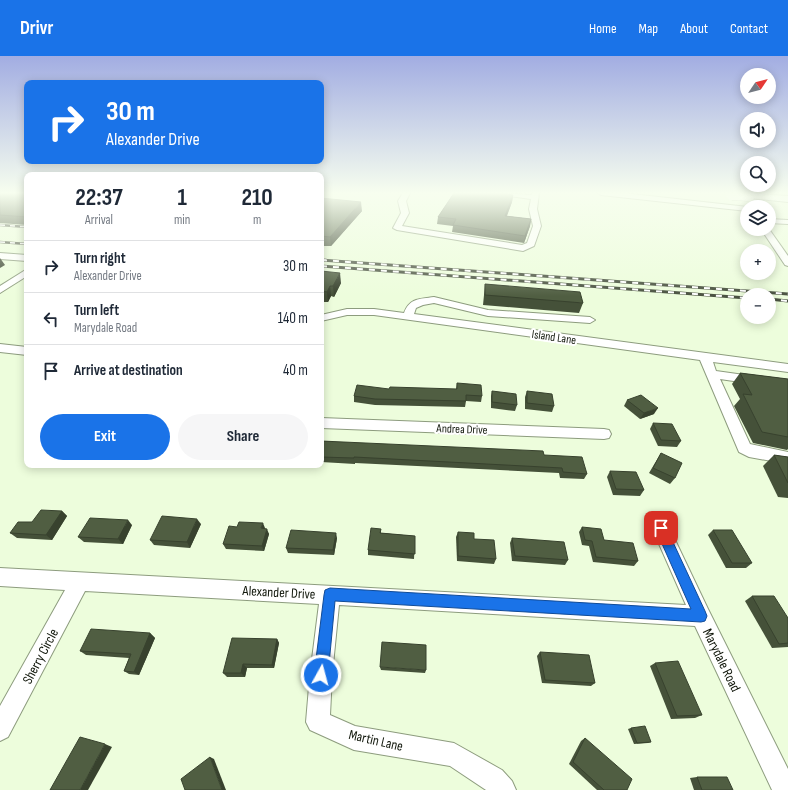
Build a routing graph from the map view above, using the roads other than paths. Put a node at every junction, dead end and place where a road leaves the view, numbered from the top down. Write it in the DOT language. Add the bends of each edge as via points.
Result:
graph roads {
  1 [pos="397,227"];
  2 [pos="537,227"];
  3 [pos="770,236"];
  4 [pos="0,256"];
  5 [pos="24,258"];
  6 [pos="788,263"];
  7 [pos="24,274"];
  8 [pos="0,290"];
  9 [pos="324,317"];
  10 [pos="407,317"];
  11 [pos="590,320"];
  12 [pos="0,348"];
  13 [pos="24,351"];
  14 [pos="705,357"];
  15 [pos="788,368"];
  16 [pos="711,374"];
  17 [pos="788,385"];
  18 [pos="324,423"];
  19 [pos="604,434"];
  20 [pos="788,458"];
  21 [pos="661,528"];
  22 [pos="0,577"];
  23 [pos="80,582"];
  24 [pos="330,595"];
  25 [pos="701,616"];
  26 [pos="0,729"];
  27 [pos="503,790"];
  28 [pos="785,790"];
  1 -- 2 [label="street" via="523,248 531,244"];
  3 -- 6 [label="street"];
  4 -- 5 [label="street"];
  7 -- 8 [label="street"];
  9 -- 10 [label="street, Island Lane" via="356,312"];
  10 -- 11 [label="street" via="412,306 434,300 488,313"];
  10 -- 14 [label="street, Island Lane"];
  12 -- 13 [label="street"];
  14 -- 15 [label="street, Island Lane"];
  14 -- 16 [label="street"];
  16 -- 17 [label="street"];
  16 -- 20 [label="street" via="744,448"];
  18 -- 19 [label="street, Andrea Drive"];
  21 -- 25 [label="street, Marydale Road"];
  22 -- 23 [label="street, Alexander Drive"];
  23 -- 24 [label="street, Alexander Drive"];
  23 -- 26 [label="street, Sherry Circle"];
  24 -- 25 [label="street, Alexander Drive"];
  24 -- 27 [label="street, Martin Lane" via="318,722 354,738 454,755 493,779"];
  25 -- 28 [label="street, Marydale Road"];
}
